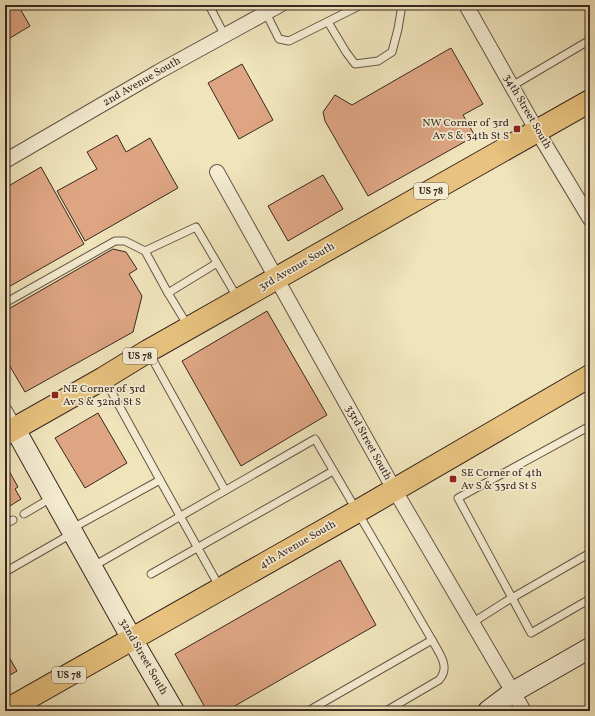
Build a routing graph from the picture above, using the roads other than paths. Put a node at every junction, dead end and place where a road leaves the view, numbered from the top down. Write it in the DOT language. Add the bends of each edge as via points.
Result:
graph roads {
  1 [pos="280,5"];
  2 [pos="361,5"];
  3 [pos="402,5"];
  4 [pos="466,5"];
  5 [pos="213,6"];
  6 [pos="266,13"];
  7 [pos="328,22"];
  8 [pos="225,36"];
  9 [pos="590,40"];
  10 [pos="512,86"];
  11 [pos="590,101"];
  12 [pos="537,131"];
  13 [pos="5,161"];
  14 [pos="217,172"];
  15 [pos="590,219"];
  16 [pos="146,251"];
  17 [pos="217,263"];
  18 [pos="276,279"];
  19 [pos="168,293"];
  20 [pos="239,300"];
  21 [pos="5,303"];
  22 [pos="189,328"];
  23 [pos="148,351"];
  24 [pos="590,376"];
  25 [pos="104,378"];
  26 [pos="8,425"];
  27 [pos="590,426"];
  28 [pos="334,471"];
  29 [pos="160,480"];
  30 [pos="394,489"];
  31 [pos="225,490"];
  32 [pos="53,497"];
  33 [pos="358,511"];
  34 [pos="24,514"];
  35 [pos="180,516"];
  36 [pos="12,520"];
  37 [pos="5,524"];
  38 [pos="72,531"];
  39 [pos="198,548"];
  40 [pos="590,553"];
  41 [pos="92,567"];
  42 [pos="5,572"];
  43 [pos="151,574"];
  44 [pos="220,589"];
  45 [pos="512,598"];
  46 [pos="590,599"];
  47 [pos="472,622"];
  48 [pos="132,639"];
  49 [pos="432,640"];
  50 [pos="590,648"];
  51 [pos="513,692"];
  52 [pos="5,711"];
  53 [pos="174,711"];
  54 [pos="308,711"];
  55 [pos="386,711"];
  56 [pos="488,711"];
  57 [pos="524,711"];
  1 -- 6 [label="street, 2nd Avenue South"];
  2 -- 7 [label="lane"];
  3 -- 7 [label="lane" via="392,52 378,61 355,64"];
  4 -- 10 [label="street, 34th Street South"];
  5 -- 8 [label="lane"];
  6 -- 7 [label="lane" via="279,39 289,41"];
  6 -- 8 [label="street, 2nd Avenue South"];
  8 -- 13 [label="street, 2nd Avenue South"];
  9 -- 10 [label="lane"];
  10 -- 12 [label="street, 34th Street South"];
  11 -- 12 [label="main road, 3rd Avenue South / US 78"];
  12 -- 15 [label="street, 34th Street South"];
  12 -- 18 [label="main road, 3rd Avenue South / US 78"];
  14 -- 18 [label="street, 33rd Street South"];
  16 -- 17 [label="lane" via="196,227"];
  16 -- 19 [label="lane"];
  16 -- 21 [label="lane" via="125,241 115,241"];
  17 -- 19 [label="lane"];
  17 -- 20 [label="lane"];
  18 -- 20 [label="main road, 3rd Avenue South / US 78"];
  18 -- 30 [label="street, 33rd Street South"];
  19 -- 22 [label="lane"];
  20 -- 22 [label="main road, 3rd Avenue South / US 78"];
  22 -- 23 [label="main road, 3rd Avenue South / US 78"];
  23 -- 25 [label="main road, 3rd Avenue South / US 78"];
  23 -- 31 [label="lane"];
  24 -- 30 [label="main road, 4th Avenue South / US 78"];
  25 -- 26 [label="main road, 3rd Avenue South / US 78"];
  25 -- 29 [label="lane"];
  26 -- 32 [label="main road, 32nd Street South"];
  27 -- 45 [label="lane" via="458,498"];
  28 -- 31 [label="lane" via="315,439"];
  28 -- 33 [label="lane"];
  28 -- 39 [label="lane"];
  29 -- 35 [label="lane"];
  29 -- 38 [label="lane"];
  30 -- 33 [label="main road, 4th Avenue South / US 78"];
  30 -- 47 [label="street, 33rd Street South"];
  31 -- 35 [label="lane"];
  32 -- 34 [label="lane"];
  32 -- 38 [label="main road, 32nd Street South"];
  33 -- 44 [label="main road, 4th Avenue South / US 78"];
  33 -- 49 [label="lane"];
  35 -- 39 [label="lane"];
  35 -- 41 [label="lane"];
  36 -- 37 [label="lane"];
  38 -- 41 [label="main road, 32nd Street South"];
  38 -- 42 [label="lane"];
  39 -- 43 [label="lane"];
  39 -- 44 [label="lane"];
  40 -- 45 [label="lane"];
  41 -- 48 [label="main road, 32nd Street South"];
  44 -- 48 [label="main road, 4th Avenue South / US 78"];
  45 -- 46 [label="lane" via="531,633"];
  45 -- 47 [label="lane"];
  47 -- 51 [label="street, 33rd Street South"];
  48 -- 52 [label="main road, 4th Avenue South / US 78"];
  48 -- 53 [label="main road, 32nd Street South"];
  49 -- 54 [label="lane"];
  49 -- 55 [label="lane" via="443,660 444,676"];
  50 -- 51 [label="main road"];
  51 -- 56 [label="main road"];
  51 -- 57 [label="street, 33rd Street South"];
}
